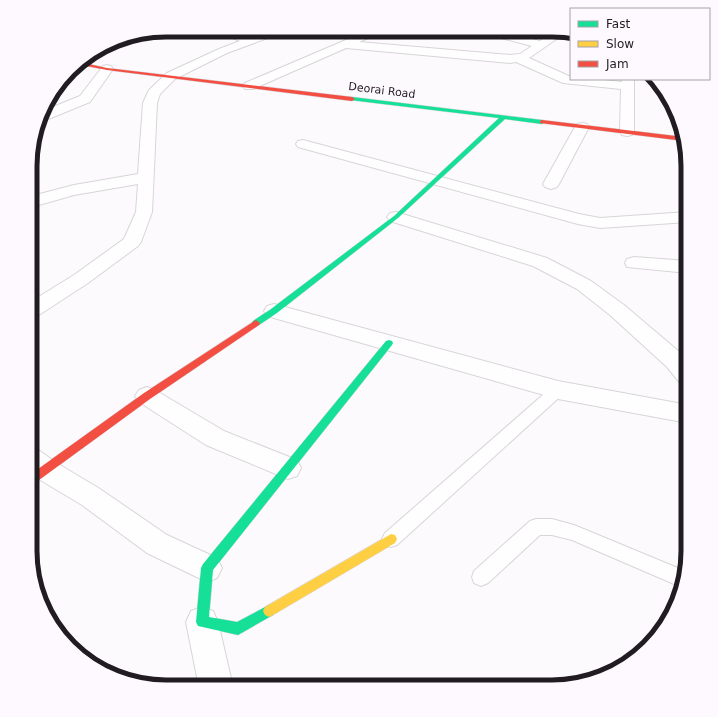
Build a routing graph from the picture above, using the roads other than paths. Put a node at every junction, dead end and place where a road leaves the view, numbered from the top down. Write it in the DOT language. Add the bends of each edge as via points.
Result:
graph roads {
  1 [pos="240,37"];
  2 [pos="261,37"];
  3 [pos="361,37"];
  4 [pos="510,37"];
  5 [pos="554,37"];
  6 [pos="250,41"];
  7 [pos="344,44"];
  8 [pos="542,45"];
  9 [pos="518,58"];
  10 [pos="86,65"];
  11 [pos="107,69"];
  12 [pos="171,76"];
  13 [pos="628,83"];
  14 [pos="249,86"];
  15 [pos="48,114"];
  16 [pos="504,117"];
  17 [pos="582,126"];
  18 [pos="627,132"];
  19 [pos="678,138"];
  20 [pos="303,144"];
  21 [pos="146,178"];
  22 [pos="436,180"];
  23 [pos="551,184"];
  24 [pos="37,200"];
  25 [pos="396,217"];
  26 [pos="681,217"];
  27 [pos="634,263"];
  28 [pos="681,266"];
  29 [pos="37,304"];
  30 [pos="274,311"];
  31 [pos="389,343"];
  32 [pos="681,368"];
  33 [pos="558,390"];
  34 [pos="147,396"];
  35 [pos="681,413"];
  36 [pos="37,468"];
  37 [pos="288,468"];
  38 [pos="37,470"];
  39 [pos="392,539"];
  40 [pos="207,568"];
  41 [pos="481,577"];
  42 [pos="678,577"];
  43 [pos="202,622"];
  44 [pos="214,680"];
  1 -- 6 [label="street"];
  2 -- 6 [label="street"];
  3 -- 7 [label="street"];
  4 -- 8 [label="street"];
  5 -- 8 [label="street"];
  6 -- 12 [label="street"];
  7 -- 9 [label="street"];
  7 -- 14 [label="street"];
  8 -- 9 [label="street"];
  9 -- 13 [label="street" via="567,80"];
  10 -- 11 [label="street, Deorai Road"];
  11 -- 12 [label="street, Deorai Road"];
  11 -- 15 [label="street" via="85,99"];
  12 -- 14 [label="street, Deorai Road"];
  12 -- 21 [label="street" via="154,93 150,103"];
  13 -- 18 [label="street"];
  14 -- 16 [label="street, Deorai Road"];
  16 -- 17 [label="street, Deorai Road"];
  16 -- 22 [label="street"];
  17 -- 18 [label="street, Deorai Road"];
  17 -- 23 [label="street"];
  18 -- 19 [label="street, Deorai Road"];
  20 -- 22 [label="street"];
  21 -- 24 [label="street"];
  21 -- 29 [label="street" via="144,212 132,242 81,279"];
  22 -- 25 [label="street"];
  22 -- 26 [label="street" via="578,220 600,223"];
  25 -- 30 [label="street"];
  25 -- 32 [label="street" via="540,262 584,286 617,310"];
  27 -- 28 [label="street"];
  30 -- 31 [label="street"];
  30 -- 34 [label="street"];
  31 -- 33 [label="street"];
  31 -- 37 [label="street"];
  33 -- 35 [label="street"];
  33 -- 39 [label="lane"];
  34 -- 36 [label="street"];
  34 -- 37 [label="street" via="215,438"];
  37 -- 40 [label="street"];
  38 -- 40 [label="street" via="90,497 157,544"];
  39 -- 43 [label="street" via="238,629"];
  40 -- 43 [label="street"];
  41 -- 42 [label="lane" via="536,527 552,527 574,533"];
  43 -- 44 [label="street"];
}
